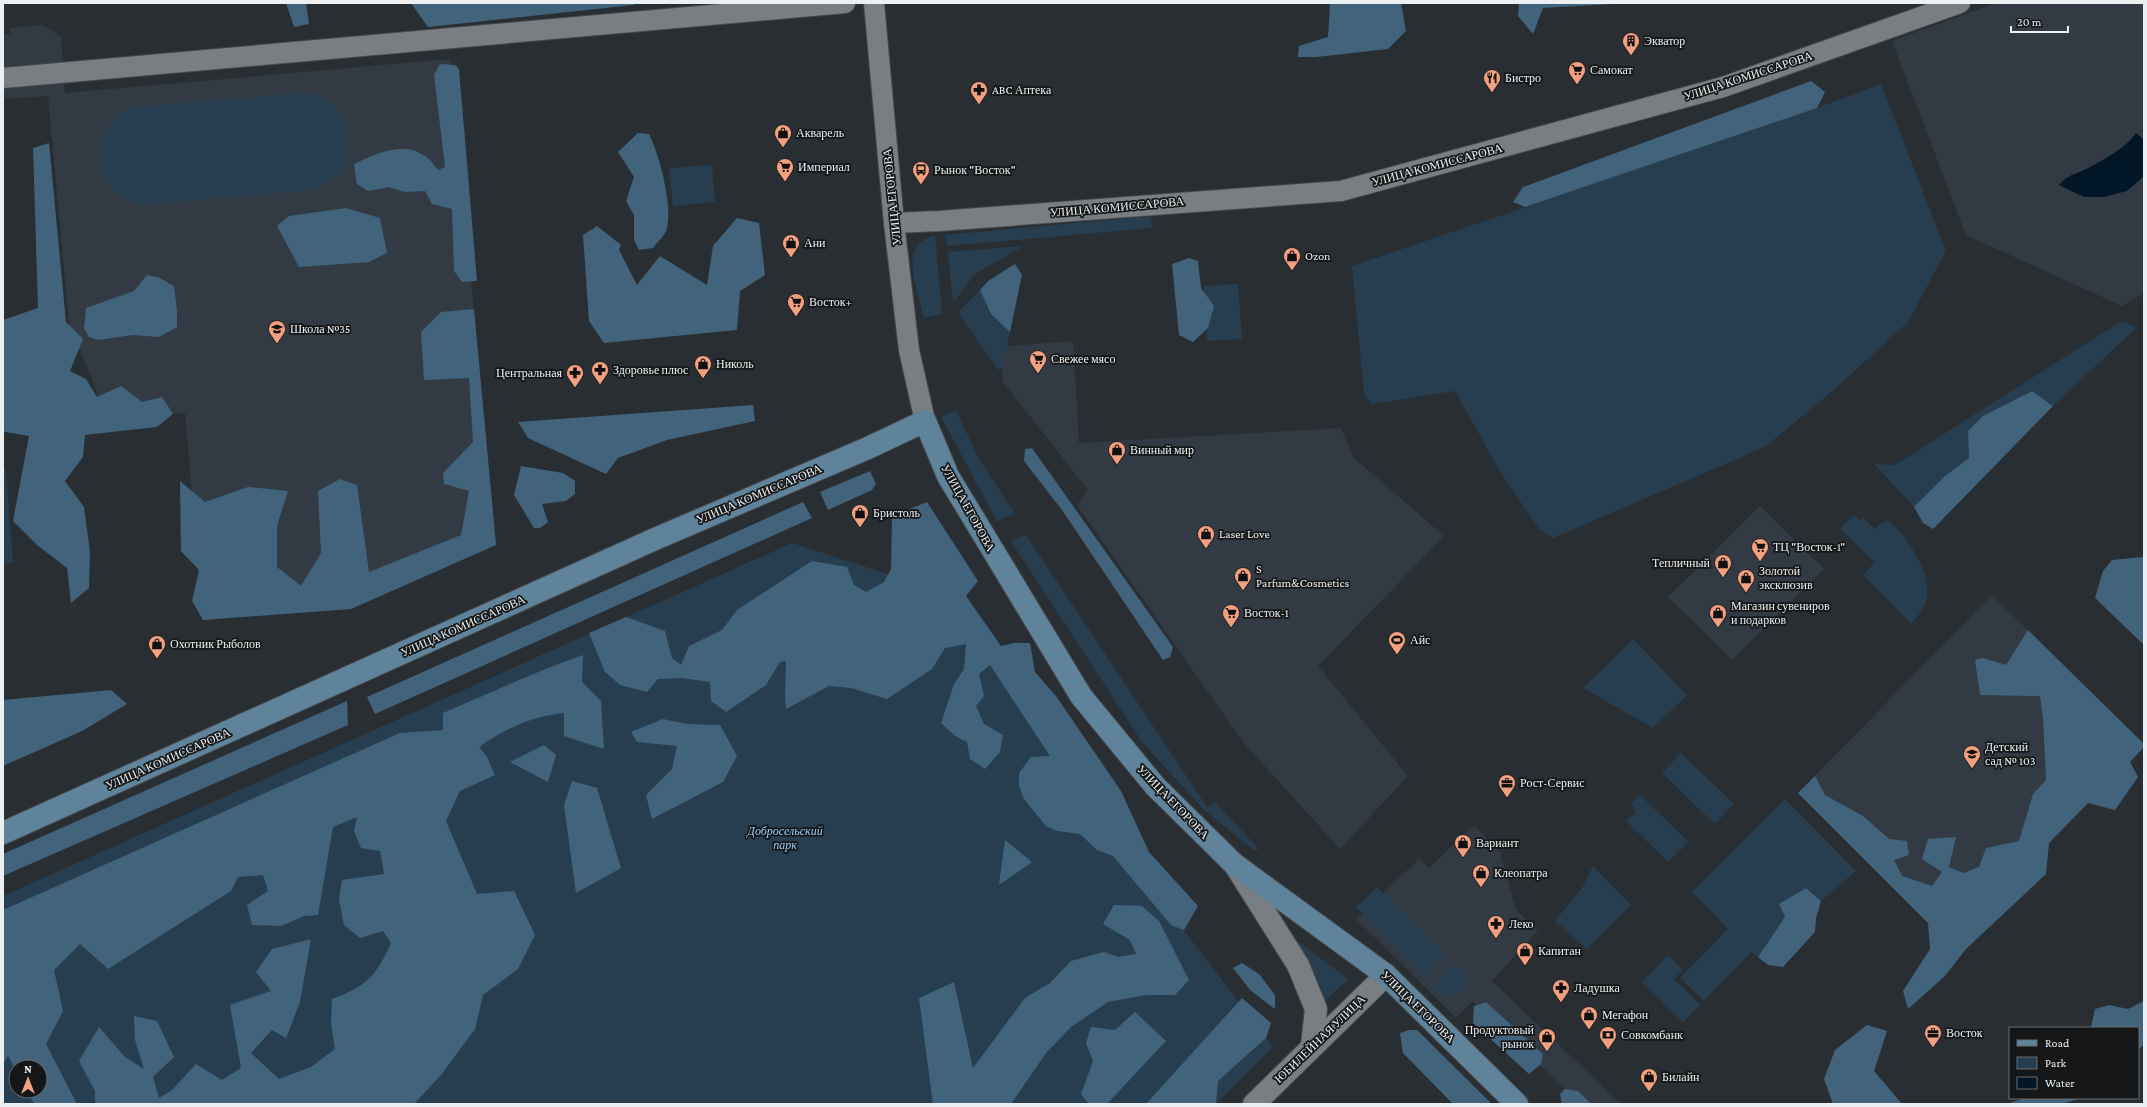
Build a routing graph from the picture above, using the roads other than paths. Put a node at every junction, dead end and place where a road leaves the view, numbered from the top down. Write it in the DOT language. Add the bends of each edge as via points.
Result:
graph roads {
  1 [pos="845,3"];
  2 [pos="874,3"];
  3 [pos="1960,3"];
  4 [pos="3,78"];
  5 [pos="894,222"];
  6 [pos="925,421"];
  7 [pos="3,834"];
  8 [pos="1234,864"];
  9 [pos="1386,975"];
  10 [pos="1312,1046"];
  11 [pos="1254,1104"];
  12 [pos="1517,1104"];
  1 -- 4 [label="street"];
  2 -- 5 [label="street, УЛИЦА ЕГОРОВА"];
  3 -- 5 [label="street, УЛИЦА КОМИССАРОВА" via="1723,87 1341,191 939,221"];
  5 -- 6 [label="street, УЛИЦА ЕГОРОВА" via="909,350"];
  6 -- 7 [label="main road, УЛИЦА КОМИССАРОВА" via="655,539"];
  6 -- 8 [label="main road, УЛИЦА ЕГОРОВА" via="948,476 1081,696 1155,786"];
  8 -- 9 [label="main road, УЛИЦА ЕГОРОВА"];
  8 -- 10 [label="street, УЛИЦА ЕГОРОВА" via="1298,964 1316,1009"];
  9 -- 10 [label="street, ЮБИЛЕЙНАЯ УЛИЦА"];
  9 -- 12 [label="main road, УЛИЦА ЕГОРОВА"];
  10 -- 11 [label="street, ЮБИЛЕЙНАЯ УЛИЦА"];
}
